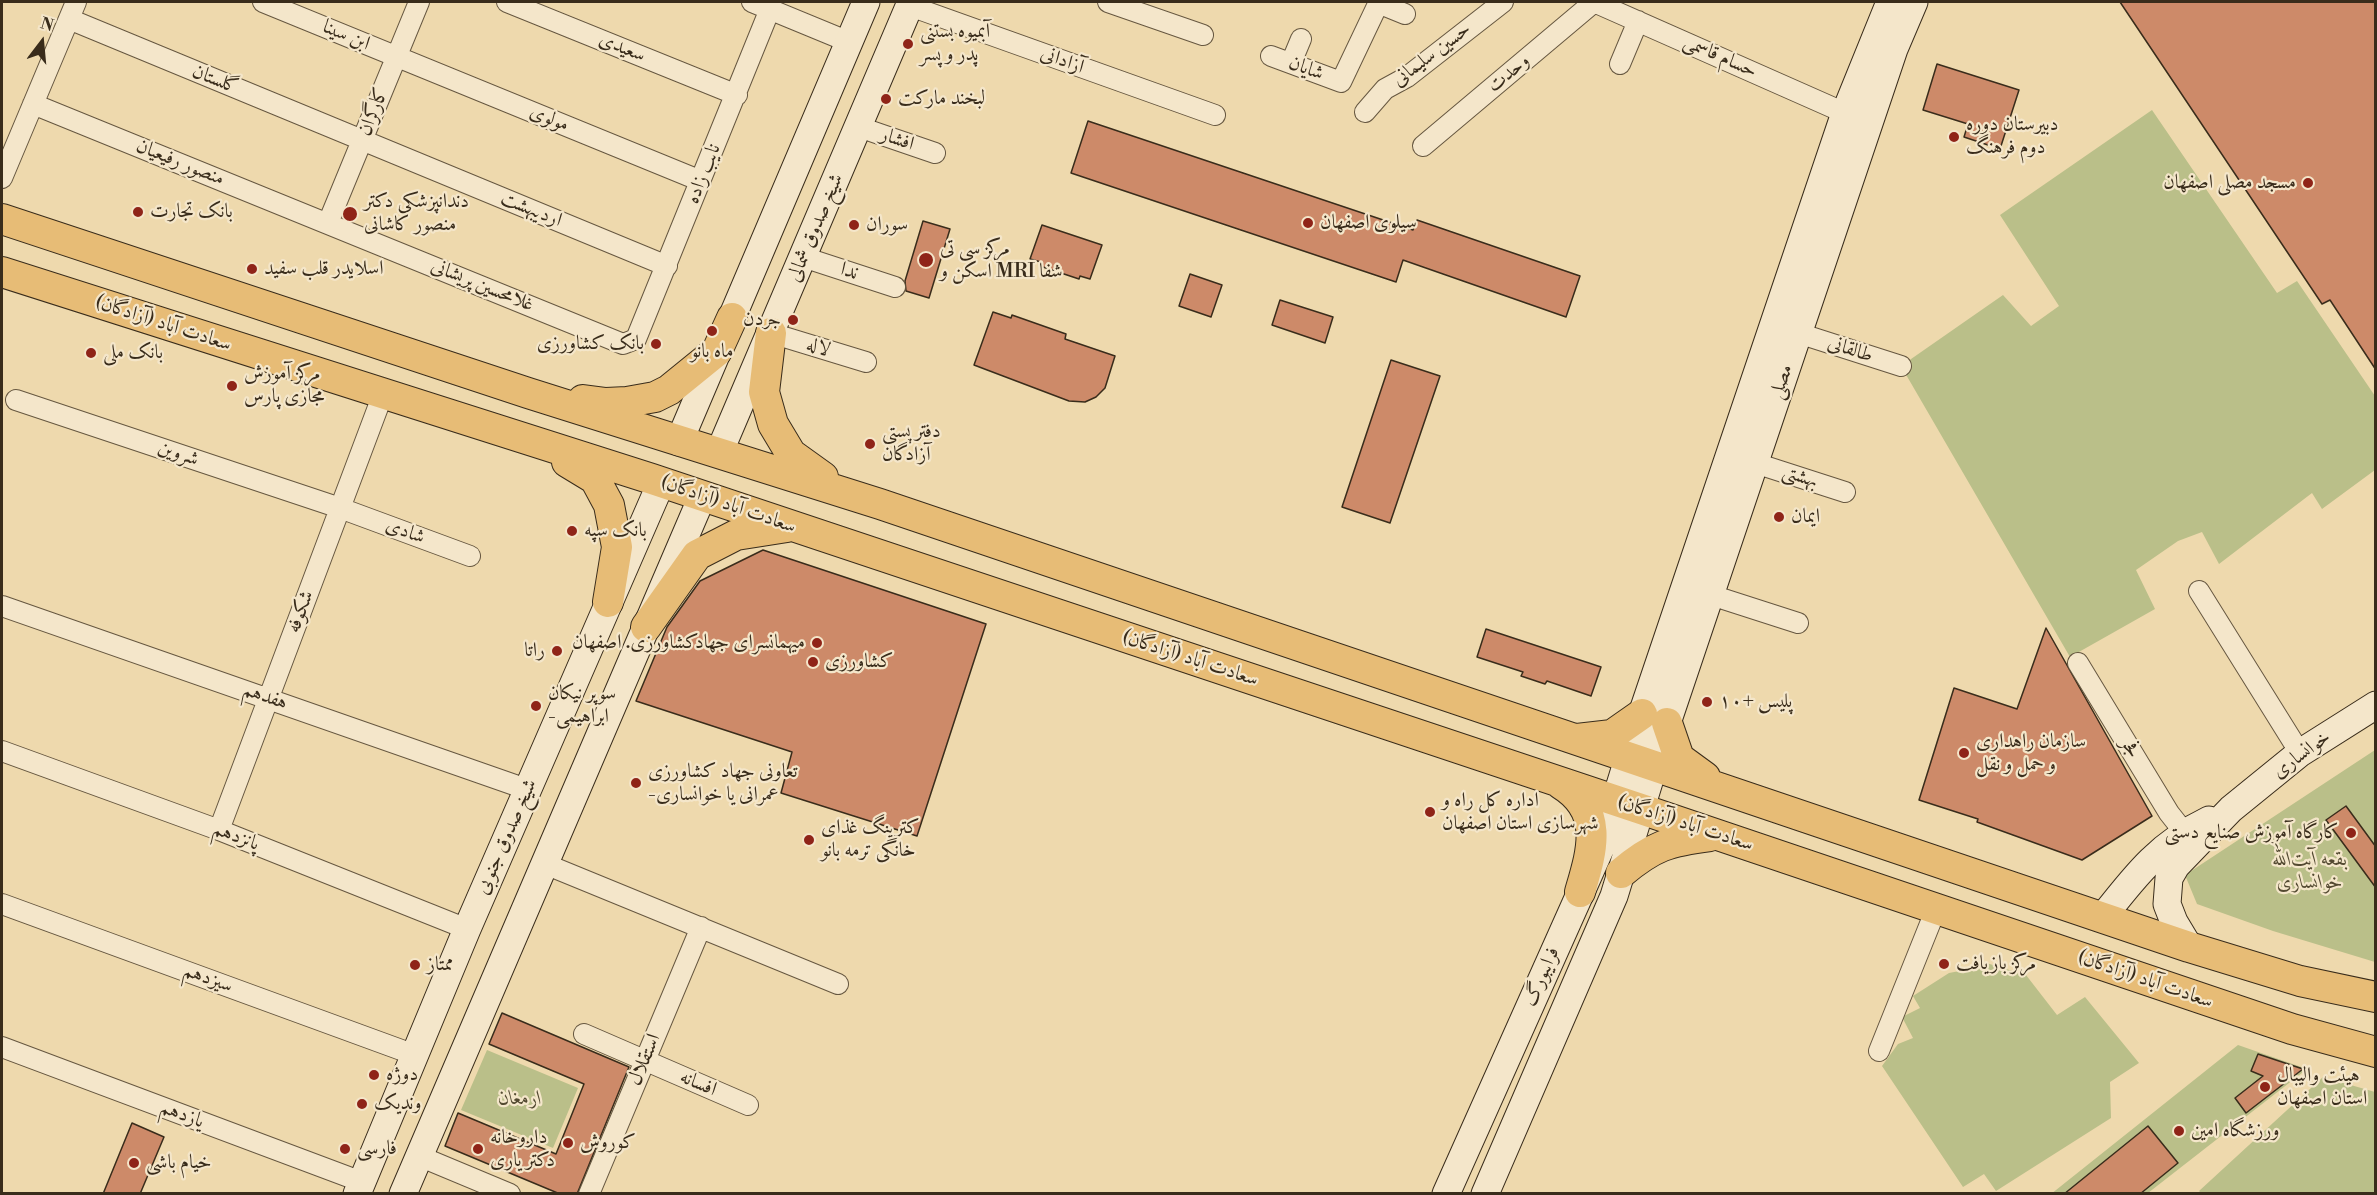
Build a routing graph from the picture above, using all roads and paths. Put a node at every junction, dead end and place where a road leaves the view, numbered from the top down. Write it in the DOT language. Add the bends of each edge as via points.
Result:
graph roads {
  1 [pos="263,2"];
  2 [pos="419,2"];
  3 [pos="507,2"];
  4 [pos="866,2"];
  5 [pos="1108,2"];
  6 [pos="1378,2"];
  7 [pos="1503,2"];
  8 [pos="1594,2"];
  9 [pos="1890,2"];
  10 [pos="1914,2"];
  11 [pos="910,4"];
  12 [pos="761,5"];
  13 [pos="72,10"];
  14 [pos="1405,14"];
  15 [pos="1638,21"];
  16 [pos="1203,35"];
  17 [pos="1300,39"];
  18 [pos="849,42"];
  19 [pos="1271,56"];
  20 [pos="396,57"];
  21 [pos="1291,63"];
  22 [pos="1620,64"];
  23 [pos="737,95"];
  24 [pos="33,104"];
  25 [pos="1365,112"];
  26 [pos="1845,113"];
  27 [pos="1215,115"];
  28 [pos="859,126"];
  29 [pos="362,140"];
  30 [pos="1423,146"];
  31 [pos="935,153"];
  32 [pos="2,178"];
  33 [pos="701,181"];
  34 [pos="785,194"];
  35 [pos="824,208"];
  36 [pos="2,219"];
  37 [pos="328,223"];
  38 [pos="803,257"];
  39 [pos="667,266"];
  40 [pos="2,272"];
  41 [pos="895,287"];
  42 [pos="732,318"];
  43 [pos="771,333"];
  44 [pos="1798,333"];
  45 [pos="636,339"];
  46 [pos="866,362"];
  47 [pos="1901,366"];
  48 [pos="528,393"];
  49 [pos="383,394"];
  50 [pos="16,400"];
  51 [pos="1752,431"];
  52 [pos="525,440"];
  53 [pos="679,442"];
  54 [pos="719,453"];
  55 [pos="1755,463"];
  56 [pos="661,483"];
  57 [pos="1845,492"];
  58 [pos="702,497"];
  59 [pos="880,504"];
  60 [pos="340,508"];
  61 [pos="790,526"];
  62 [pos="470,556"];
  63 [pos="2199,591"];
  64 [pos="1711,595"];
  65 [pos="608,602"];
  66 [pos="2,606"];
  67 [pos="1798,623"];
  68 [pos="646,627"];
  69 [pos="2078,663"];
  70 [pos="269,698"];
  71 [pos="2376,705"];
  72 [pos="1655,719"];
  73 [pos="1574,740"];
  74 [pos="2,752"];
  75 [pos="2300,753"];
  76 [pos="1641,761"];
  77 [pos="1556,781"];
  78 [pos="1719,788"];
  79 [pos="529,790"];
  80 [pos="1629,805"];
  81 [pos="2231,809"];
  82 [pos="219,830"];
  83 [pos="2184,832"];
  84 [pos="1719,835"];
  85 [pos="545,864"];
  86 [pos="1621,873"];
  87 [pos="1580,892"];
  88 [pos="2,904"];
  89 [pos="1936,909"];
  90 [pos="2102,918"];
  91 [pos="701,927"];
  92 [pos="467,929"];
  93 [pos="2189,947"];
  94 [pos="838,984"];
  95 [pos="2376,997"];
  96 [pos="584,1035"];
  97 [pos="2,1047"];
  98 [pos="1879,1051"];
  99 [pos="2376,1052"];
  100 [pos="416,1055"];
  101 [pos="646,1062"];
  102 [pos="748,1105"];
  103 [pos="419,1156"];
  104 [pos="359,1188"];
  105 [pos="403,1194"];
  106 [pos="510,1194"];
  107 [pos="589,1194"];
  108 [pos="1446,1194"];
  109 [pos="1485,1194"];
  1 -- 20 [label="street, ابن سینا"];
  2 -- 20 [label="street, کارگران"];
  3 -- 23 [label="street, سعیدی"];
  4 -- 18 [label="main road"];
  5 -- 16 [label="street"];
  6 -- 14 [label="street"];
  6 -- 21 [label="street, شایان" via="1341,82"];
  7 -- 25 [label="street, حسین سلیمانی" via="1407,77 1385,89"];
  8 -- 15 [label="street, حسام قاسمی"];
  8 -- 30 [label="street, وحدت"];
  9 -- 26 [label="main road, مصلی"];
  10 -- 44 [label="main road, مصلی" via="1894,49"];
  11 -- 27 [label="street, آزادانی"];
  11 -- 28 [label="main road, شیخ صدوق شمالی"];
  12 -- 18 [label="street"];
  12 -- 23 [label="street, نایب زاده"];
  13 -- 24 [label="street"];
  13 -- 29 [label="street, گلستان"];
  15 -- 22 [label="street"];
  15 -- 26 [label="street, حسام قاسمی"];
  17 -- 21 [label="street"];
  18 -- 34 [label="main road"];
  19 -- 21 [label="street, شایان"];
  20 -- 29 [label="street, کارگران"];
  20 -- 33 [label="street, مولوی"];
  23 -- 33 [label="street, نایب زاده"];
  24 -- 32 [label="street"];
  24 -- 37 [label="street, منصور رفیعیان"];
  26 -- 51 [label="main road, مصلی"];
  28 -- 31 [label="street, افشار"];
  28 -- 35 [label="main road, شیخ صدوق شمالی"];
  29 -- 37 [label="street, کارگران"];
  29 -- 39 [label="street, اردیبهشت"];
  33 -- 39 [label="street, نایب زاده"];
  34 -- 35 [label="main road"];
  34 -- 42 [label="main road"];
  35 -- 38 [label="main road, شیخ صدوق شمالی"];
  36 -- 48 [label="main road"];
  37 -- 45 [label="street, غلامحسین پریشانی" via="623,344"];
  38 -- 41 [label="street, ندا"];
  38 -- 43 [label="main road, شیخ صدوق شمالی"];
  39 -- 45 [label="street, نایب زاده"];
  40 -- 49 [label="main road, سعادت آباد (آزادگان)"];
  42 -- 48 [label="main road" via="717,351 655,397 606,403"];
  42 -- 53 [label="main road"];
  43 -- 46 [label="street, لاله"];
  43 -- 54 [label="main road, شیخ صدوق شمالی"];
  43 -- 59 [label="main road" via="764,392 773,424 791,454 822,476"];
  44 -- 47 [label="street, طالقانی"];
  44 -- 51 [label="main road, مصلی"];
  48 -- 53 [label="main road"];
  49 -- 52 [label="main road, سعادت آباد (آزادگان)"];
  49 -- 60 [label="street, شکوفه"];
  50 -- 60 [label="street, شروین"];
  51 -- 55 [label="main road, مصلی"];
  51 -- 72 [label="main road, مصلی"];
  52 -- 56 [label="main road, سعادت آباد (آزادگان)"];
  52 -- 65 [label="main road" via="595,479 609,505 617,547"];
  53 -- 54 [label="main road"];
  53 -- 56 [label="main road"];
  54 -- 58 [label="main road"];
  54 -- 59 [label="main road"];
  55 -- 57 [label="street, بهشتی"];
  55 -- 64 [label="main road, مصلی"];
  56 -- 58 [label="main road, سعادت آباد (آزادگان)"];
  56 -- 65 [label="main road, شیخ صدوق جنوبی"];
  58 -- 61 [label="main road, سعادت آباد (آزادگان)"];
  58 -- 68 [label="main road"];
  59 -- 73 [label="main road"];
  60 -- 62 [label="street, شادی"];
  60 -- 70 [label="street, شکوفه"];
  61 -- 68 [label="main road" via="736,535 697,555"];
  61 -- 77 [label="main road, سعادت آباد (آزادگان)"];
  63 -- 75 [label="street"];
  64 -- 67 [label="street"];
  64 -- 72 [label="main road, مصلی"];
  65 -- 79 [label="main road, شیخ صدوق جنوبی"];
  66 -- 70 [label="street, هفدهم"];
  68 -- 85 [label="main road"];
  69 -- 83 [label="street, فجر"];
  70 -- 79 [label="street, هفدهم"];
  70 -- 82 [label="street, شکوفه"];
  71 -- 75 [label="main road, خوانساری"];
  72 -- 73 [label="main road" via="1612,735"];
  72 -- 76 [label="main road, مصلی"];
  72 -- 78 [label="main road" via="1679,758"];
  73 -- 76 [label="main road"];
  74 -- 82 [label="street, پانزدهم"];
  75 -- 81 [label="main road, خوانساری"];
  76 -- 78 [label="main road"];
  76 -- 80 [label="main road, فرایبورگ"];
  77 -- 80 [label="main road, سعادت آباد (آزادگان)"];
  77 -- 87 [label="main road" via="1575,792 1586,806 1592,832 1591,854"];
  78 -- 90 [label="main road"];
  79 -- 92 [label="main road, شیخ صدوق جنوبی"];
  80 -- 84 [label="main road, سعادت آباد (آزادگان)"];
  80 -- 86 [label="main road, فرایبورگ"];
  80 -- 87 [label="main road, فرایبورگ" via="1601,847"];
  81 -- 83 [label="main road"];
  81 -- 93 [label="main road" via="2169,878 2167,904"];
  82 -- 92 [label="street, پانزدهم"];
  83 -- 90 [label="main road" via="2142,868"];
  84 -- 86 [label="main road" via="1672,841 1640,857"];
  84 -- 89 [label="main road, سعادت آباد (آزادگان)"];
  85 -- 91 [label="street"];
  85 -- 103 [label="main road"];
  86 -- 109 [label="main road, فرایبورگ"];
  87 -- 108 [label="main road, فرایبورگ"];
  88 -- 100 [label="street, سیزدهم"];
  89 -- 98 [label="street"];
  89 -- 99 [label="main road, سعادت آباد (آزادگان)" via="2292,1029"];
  90 -- 93 [label="main road"];
  91 -- 94 [label="street"];
  91 -- 101 [label="street, استقلال"];
  92 -- 100 [label="main road, شیخ صدوق جنوبی"];
  93 -- 95 [label="main road" via="2301,981"];
  96 -- 101 [label="street, افسانه"];
  97 -- 104 [label="street, یازدهم"];
  100 -- 104 [label="main road, شیخ صدوق جنوبی"];
  101 -- 102 [label="street, افسانه"];
  101 -- 107 [label="street, استقلال"];
  103 -- 105 [label="main road"];
  103 -- 106 [label="street"];
}
